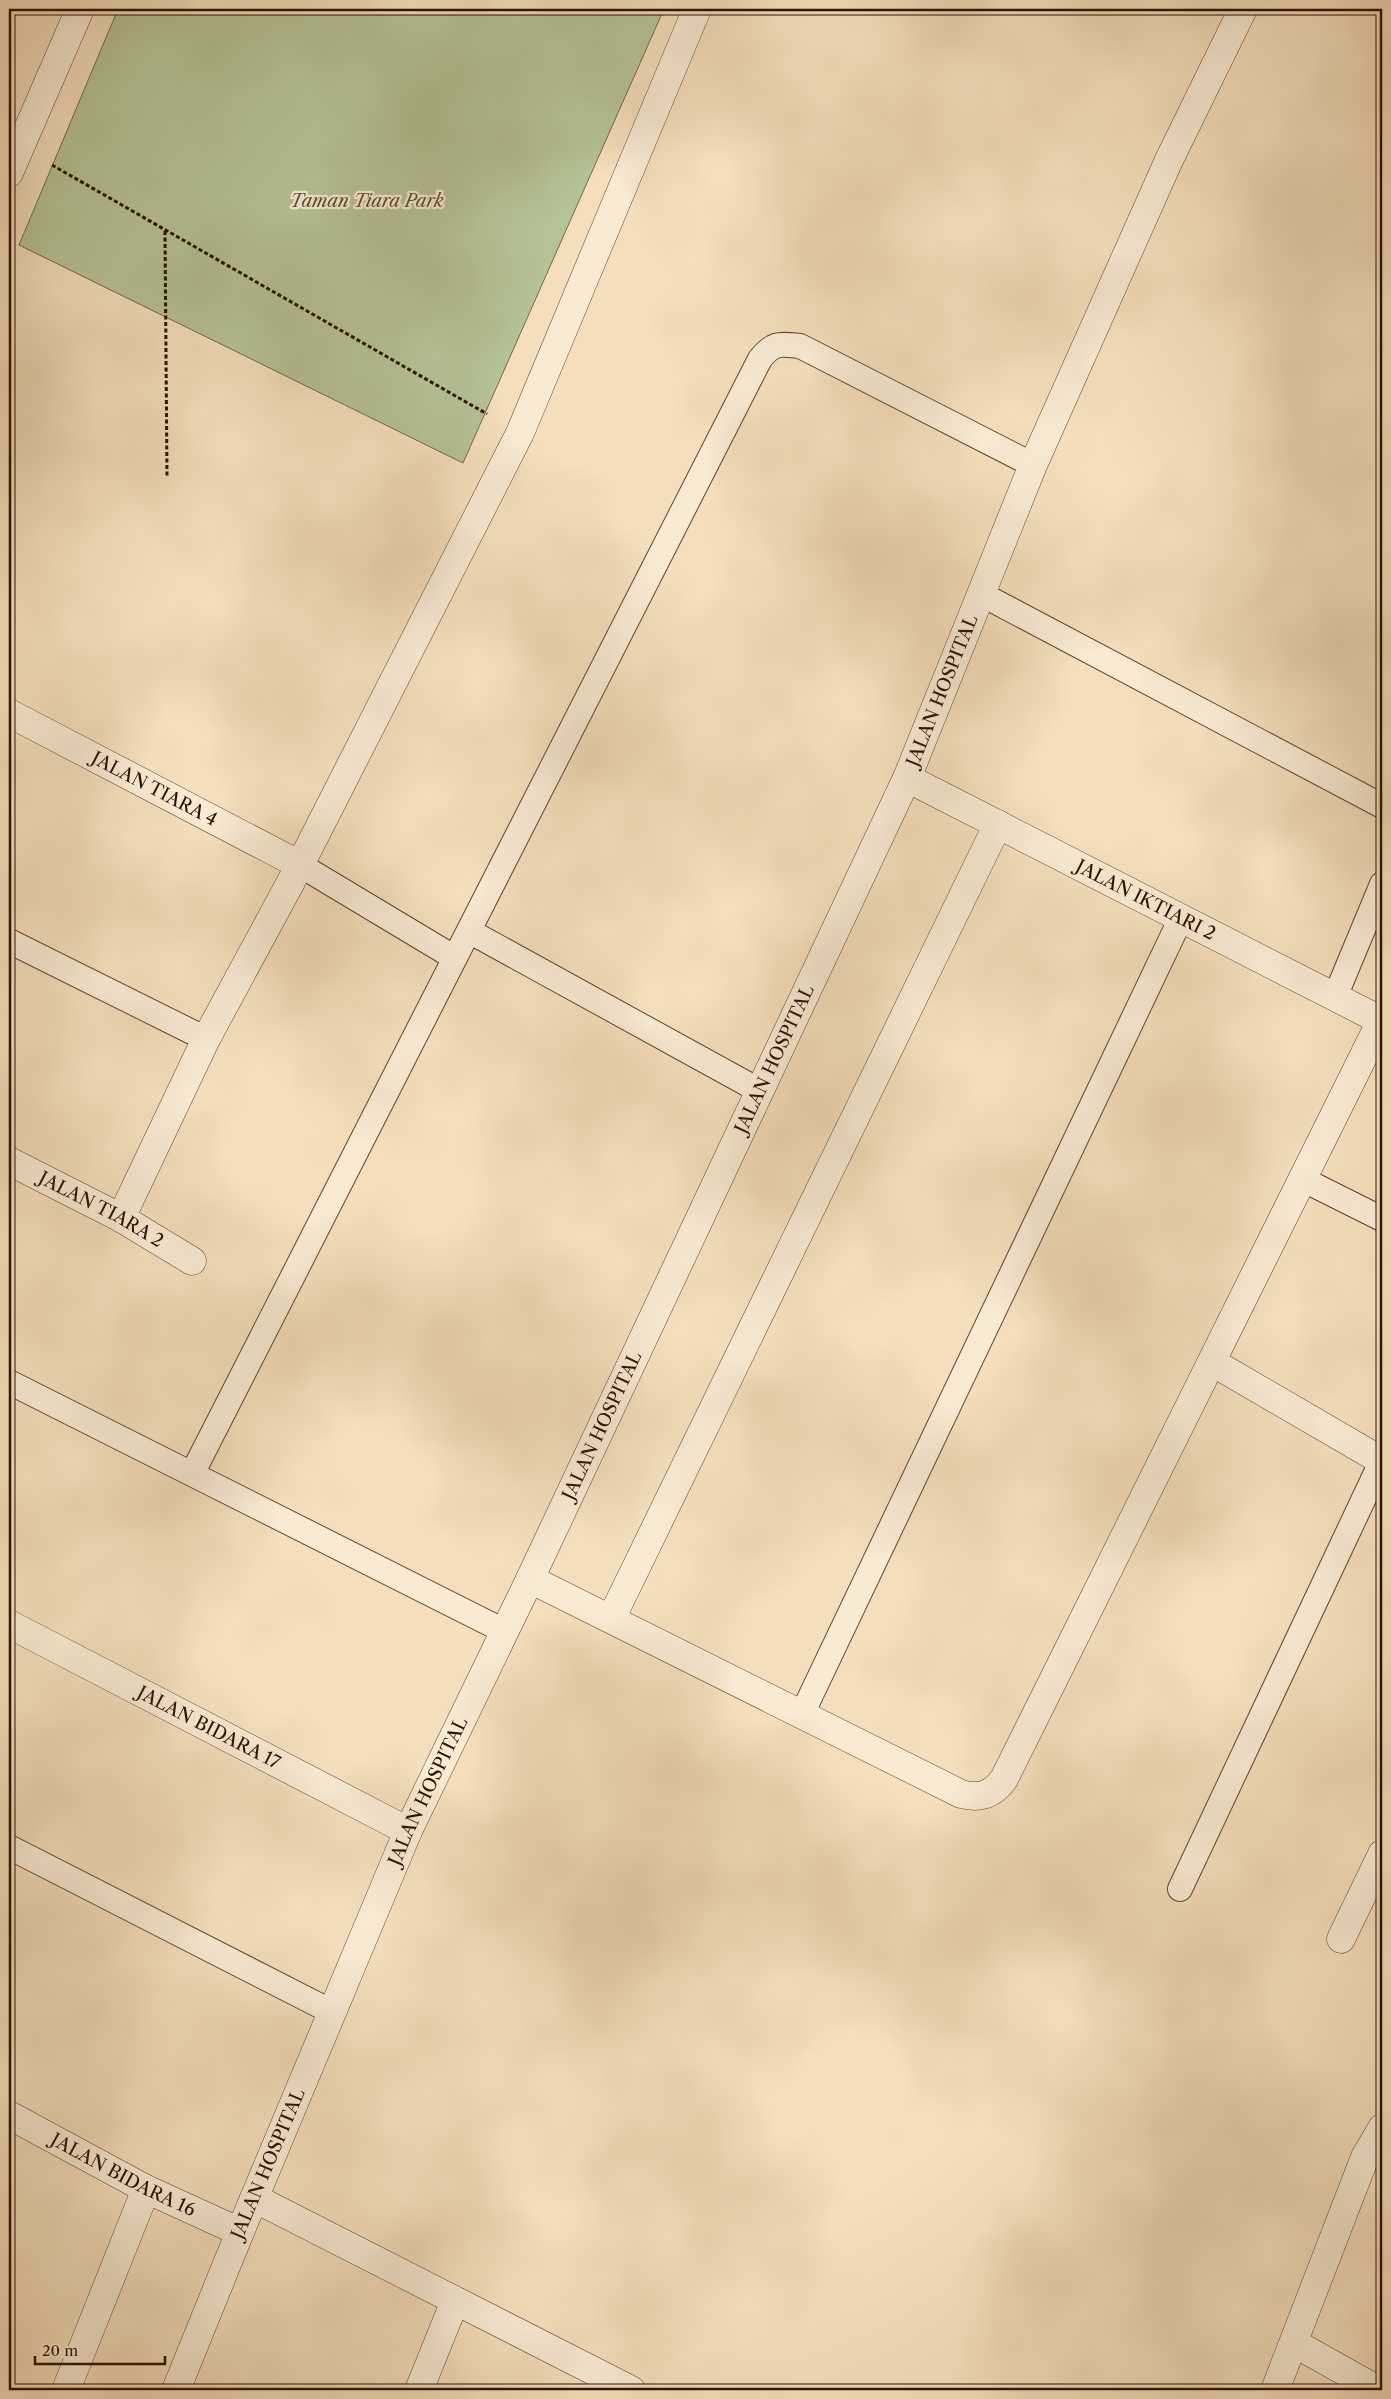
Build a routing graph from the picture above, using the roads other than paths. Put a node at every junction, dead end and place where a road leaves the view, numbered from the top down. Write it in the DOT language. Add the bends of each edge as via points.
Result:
graph roads {
  1 [pos="80,9"];
  2 [pos="697,9"];
  3 [pos="1243,9"];
  4 [pos="9,173"];
  5 [pos="1033,465"];
  6 [pos="981,594"];
  7 [pos="9,713"];
  8 [pos="907,778"];
  9 [pos="1382,806"];
  10 [pos="998,824"];
  11 [pos="300,865"];
  12 [pos="1382,884"];
  13 [pos="1180,918"];
  14 [pos="469,931"];
  15 [pos="9,941"];
  16 [pos="455,958"];
  17 [pos="1335,997"];
  18 [pos="1382,1021"];
  19 [pos="206,1040"];
  20 [pos="760,1091"];
  21 [pos="9,1161"];
  22 [pos="1302,1179"];
  23 [pos="121,1218"];
  24 [pos="1382,1219"];
  25 [pos="192,1261"];
  26 [pos="1212,1362"];
  27 [pos="9,1382"];
  28 [pos="1382,1461"];
  29 [pos="192,1474"];
  30 [pos="530,1579"];
  31 [pos="611,1619"];
  32 [pos="9,1624"];
  33 [pos="504,1631"];
  34 [pos="802,1714"];
  35 [pos="408,1830"];
  36 [pos="9,1847"];
  37 [pos="1382,1854"];
  38 [pos="1180,1889"];
  39 [pos="1341,1939"];
  40 [pos="332,2012"];
  41 [pos="9,2115"];
  42 [pos="1382,2128"];
  43 [pos="146,2189"];
  44 [pos="254,2198"];
  45 [pos="240,2232"];
  46 [pos="455,2301"];
  47 [pos="1294,2343"];
  48 [pos="66,2390"];
  49 [pos="176,2390"];
  50 [pos="419,2390"];
  51 [pos="631,2390"];
  52 [pos="1275,2390"];
  53 [pos="1378,2390"];
  1 -- 4 [label="street"];
  2 -- 11 [label="street" via="520,433"];
  3 -- 5 [label="street, JALAN HOSPITAL" via="1169,160"];
  5 -- 6 [label="street, JALAN HOSPITAL"];
  5 -- 14 [label="lane" via="800,346 781,344 770,347 760,359"];
  6 -- 8 [label="street, JALAN HOSPITAL"];
  6 -- 9 [label="lane"];
  7 -- 11 [label="street, JALAN TIARA 4"];
  8 -- 10 [label="street, JALAN IKTIARI 2"];
  8 -- 20 [label="street, JALAN HOSPITAL"];
  10 -- 13 [label="street, JALAN IKTIARI 2"];
  10 -- 31 [label="street"];
  11 -- 16 [label="lane"];
  11 -- 19 [label="street"];
  12 -- 17 [label="lane"];
  13 -- 17 [label="street, JALAN IKTIARI 2"];
  13 -- 34 [label="lane"];
  14 -- 16 [label="lane"];
  14 -- 20 [label="lane"];
  15 -- 19 [label="lane"];
  16 -- 29 [label="lane"];
  17 -- 18 [label="street, JALAN IKTIARI 2"];
  18 -- 22 [label="street"];
  19 -- 23 [label="street"];
  20 -- 30 [label="street, JALAN HOSPITAL"];
  21 -- 23 [label="street, JALAN TIARA 2"];
  22 -- 24 [label="lane"];
  22 -- 26 [label="street"];
  23 -- 25 [label="street, JALAN TIARA 2"];
  26 -- 28 [label="street"];
  26 -- 34 [label="street" via="996,1790 973,1798 961,1794"];
  27 -- 29 [label="lane"];
  28 -- 38 [label="lane"];
  29 -- 33 [label="lane"];
  30 -- 31 [label="street"];
  30 -- 33 [label="street, JALAN HOSPITAL"];
  31 -- 34 [label="street"];
  32 -- 35 [label="street, JALAN BIDARA 17"];
  33 -- 35 [label="street, JALAN HOSPITAL"];
  35 -- 40 [label="street, JALAN HOSPITAL"];
  36 -- 40 [label="lane"];
  37 -- 39 [label="street"];
  40 -- 44 [label="street, JALAN HOSPITAL"];
  41 -- 43 [label="street, JALAN BIDARA 16"];
  42 -- 47 [label="street" via="1365,2157"];
  43 -- 45 [label="street, JALAN BIDARA 16"];
  43 -- 48 [label="street"];
  44 -- 45 [label="street, JALAN HOSPITAL"];
  44 -- 46 [label="street"];
  45 -- 49 [label="street, JALAN HOSPITAL"];
  46 -- 50 [label="street"];
  46 -- 51 [label="street"];
  47 -- 52 [label="street"];
  47 -- 53 [label="street"];
}
